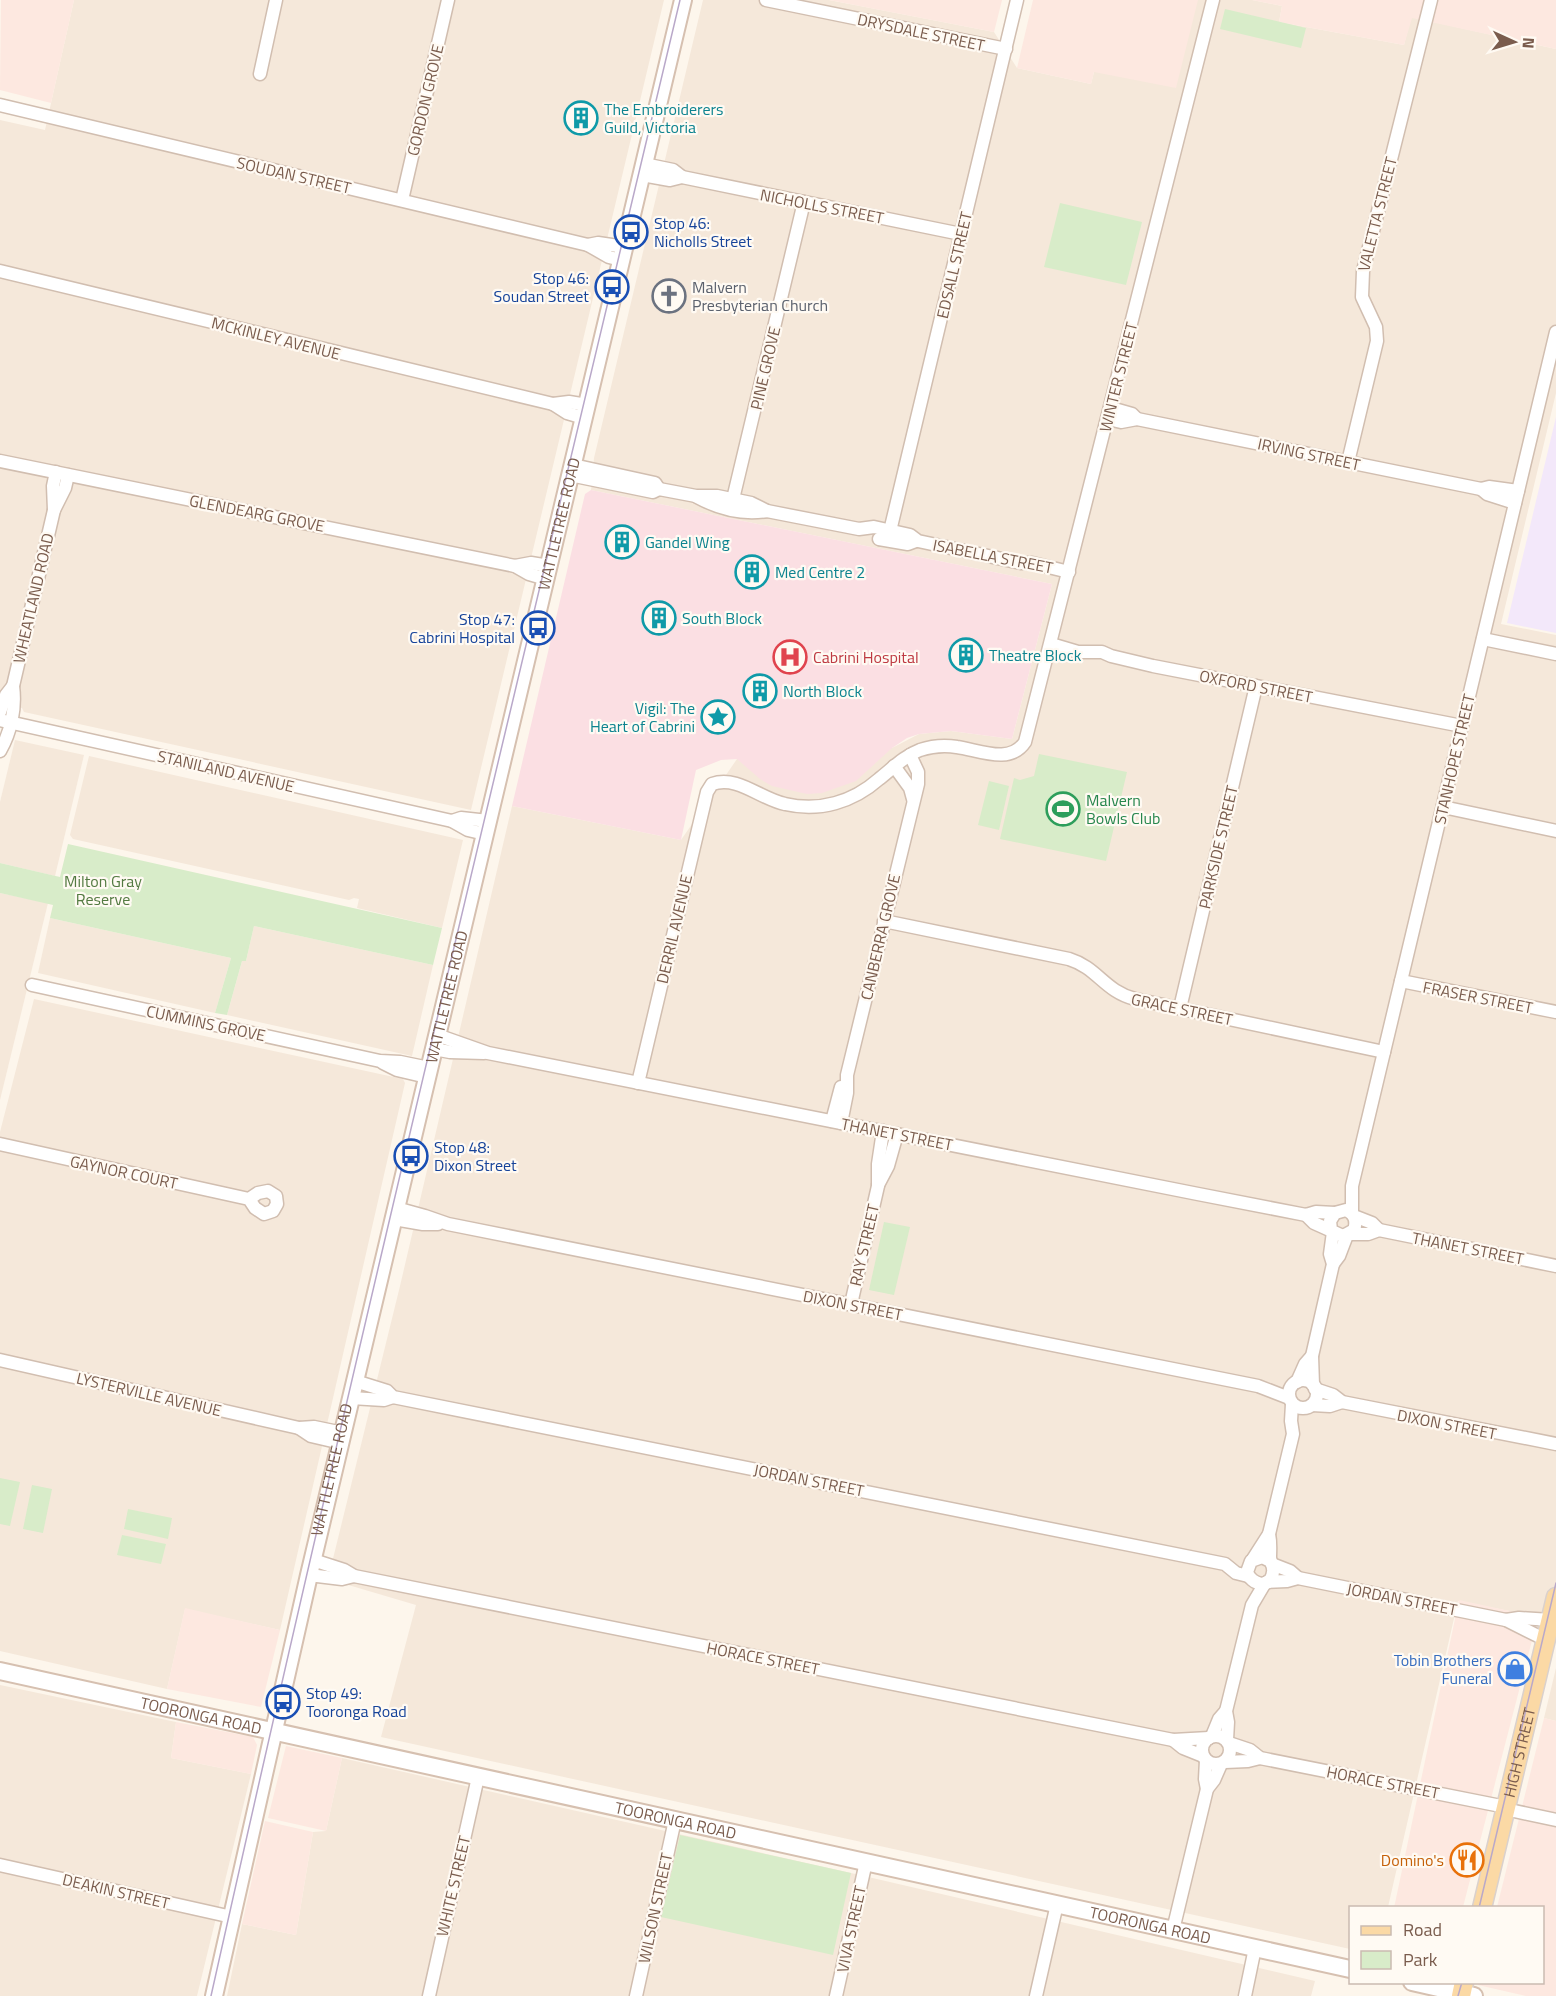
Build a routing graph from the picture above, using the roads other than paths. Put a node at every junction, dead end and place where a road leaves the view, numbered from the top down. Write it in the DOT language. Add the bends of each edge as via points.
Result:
graph roads {
  1 [pos="276,0"];
  2 [pos="448,0"];
  3 [pos="683,0"];
  4 [pos="766,0"];
  5 [pos="1017,0"];
  6 [pos="1213,0"];
  7 [pos="1431,0"];
  8 [pos="1006,49"];
  9 [pos="260,74"];
  10 [pos="0,105"];
  11 [pos="643,169"];
  12 [pos="402,200"];
  13 [pos="804,202"];
  14 [pos="961,234"];
  15 [pos="623,254"];
  16 [pos="0,271"];
  17 [pos="1556,332"];
  18 [pos="585,411"];
  19 [pos="1109,413"];
  20 [pos="0,461"];
  21 [pos="1348,462"];
  22 [pos="571,470"];
  23 [pos="62,474"];
  24 [pos="696,496"];
  25 [pos="1517,497"];
  26 [pos="733,499"];
  27 [pos="767,511"];
  28 [pos="859,529"];
  29 [pos="891,531"];
  30 [pos="880,539"];
  31 [pos="916,541"];
  32 [pos="1069,572"];
  33 [pos="548,573"];
  34 [pos="1483,639"];
  35 [pos="1051,644"];
  36 [pos="1556,654"];
  37 [pos="13,686"];
  38 [pos="1256,686"];
  39 [pos="0,712"];
  40 [pos="5,722"];
  41 [pos="1461,726"];
  42 [pos="0,751"];
  43 [pos="910,755"];
  44 [pos="894,766"];
  45 [pos="913,799"];
  46 [pos="1443,807"];
  47 [pos="486,828"];
  48 [pos="1556,831"];
  49 [pos="884,921"];
  50 [pos="1401,981"];
  51 [pos="32,985"];
  52 [pos="1180,1008"];
  53 [pos="1556,1012"];
  54 [pos="436,1042"];
  55 [pos="1384,1052"];
  56 [pos="428,1073"];
  57 [pos="638,1083"];
  58 [pos="836,1122"];
  59 [pos="884,1131"];
  60 [pos="897,1134"];
  61 [pos="0,1144"];
  62 [pos="1352,1185"];
  63 [pos="878,1186"];
  64 [pos="249,1198"];
  65 [pos="1336,1212"];
  66 [pos="395,1214"];
  67 [pos="1306,1215"];
  68 [pos="1353,1215"];
  69 [pos="1379,1230"];
  70 [pos="1332,1231"];
  71 [pos="1349,1234"];
  72 [pos="1333,1263"];
  73 [pos="1556,1266"];
  74 [pos="851,1304"];
  75 [pos="1312,1356"];
  76 [pos="0,1360"];
  77 [pos="355,1381"];
  78 [pos="1295,1384"];
  79 [pos="1258,1386"];
  80 [pos="1314,1387"];
  81 [pos="393,1397"];
  82 [pos="351,1398"];
  83 [pos="1291,1401"];
  84 [pos="1342,1402"];
  85 [pos="1310,1406"];
  86 [pos="1293,1434"];
  87 [pos="342,1438"];
  88 [pos="1555,1445"];
  89 [pos="1269,1534"];
  90 [pos="1252,1560"];
  91 [pos="1271,1563"];
  92 [pos="1225,1564"];
  93 [pos="311,1567"];
  94 [pos="1249,1578"];
  95 [pos="1298,1578"];
  96 [pos="1266,1583"];
  97 [pos="1556,1597"];
  98 [pos="1252,1605"];
  99 [pos="1506,1620"];
  100 [pos="1550,1631"];
  101 [pos="0,1671"];
  102 [pos="1226,1712"];
  103 [pos="273,1732"];
  104 [pos="1211,1737"];
  105 [pos="1173,1740"];
  106 [pos="1228,1742"];
  107 [pos="1205,1758"];
  108 [pos="1260,1758"];
  109 [pos="1223,1763"];
  110 [pos="478,1777"];
  111 [pos="1207,1789"];
  112 [pos="1506,1808"];
  113 [pos="675,1820"];
  114 [pos="1556,1820"];
  115 [pos="866,1862"];
  116 [pos="0,1865"];
  117 [pos="1057,1904"];
  118 [pos="1482,1906"];
  119 [pos="232,1917"];
  120 [pos="1173,1930"];
  121 [pos="1255,1948"];
  122 [pos="1349,1969"];
  123 [pos="1418,1984"];
  124 [pos="1466,1992"];
  125 [pos="214,1996"];
  126 [pos="429,1996"];
  127 [pos="636,1996"];
  128 [pos="836,1996"];
  129 [pos="1036,1996"];
  130 [pos="1245,1996"];
  1 -- 9 [label="street"];
  2 -- 12 [label="street, GORDON GROVE"];
  3 -- 11 [label="main road, WATTLETREE ROAD"];
  4 -- 8 [label="street, DRYSDALE STREET"];
  5 -- 8 [label="street, EDSALL STREET"];
  6 -- 19 [label="street, WINTER STREET"];
  7 -- 21 [label="street, VALETTA STREET" via="1363,271 1362,297 1376,327 1377,342"];
  8 -- 14 [label="street, EDSALL STREET"];
  10 -- 12 [label="street, SOUDAN STREET"];
  11 -- 13 [label="street, NICHOLLS STREET" via="670,180 682,177"];
  11 -- 15 [label="main road, WATTLETREE ROAD"];
  12 -- 15 [label="street, SOUDAN STREET" via="588,245 609,257"];
  13 -- 14 [label="street, NICHOLLS STREET"];
  13 -- 26 [label="street, PINE GROVE"];
  14 -- 29 [label="street, EDSALL STREET"];
  15 -- 18 [label="main road, WATTLETREE ROAD"];
  16 -- 18 [label="street, MCKINLEY AVENUE" via="553,404 567,413"];
  17 -- 25 [label="street, STANHOPE STREET"];
  18 -- 22 [label="main road, WATTLETREE ROAD"];
  19 -- 21 [label="street, IRVING STREET" via="1121,422 1137,419"];
  19 -- 32 [label="street, WINTER STREET"];
  20 -- 23 [label="street, GLENDEARG GROVE"];
  21 -- 25 [label="street, IRVING STREET" via="1481,489 1489,487"];
  22 -- 24 [label="street, ISABELLA STREET" via="653,492 659,489"];
  22 -- 33 [label="main road, WATTLETREE ROAD"];
  23 -- 33 [label="street, GLENDEARG GROVE" via="515,566 529,574"];
  23 -- 37 [label="street, WHEATLAND ROAD" via="65,488 54,510"];
  24 -- 26 [label="street, ISABELLA STREET"];
  24 -- 27 [label="street, ISABELLA STREET" via="714,506 751,513"];
  25 -- 34 [label="street, STANHOPE STREET"];
  26 -- 27 [label="street, ISABELLA STREET"];
  27 -- 28 [label="street, ISABELLA STREET"];
  28 -- 29 [label="street, ISABELLA STREET"];
  28 -- 30 [label="street, ISABELLA STREET"];
  29 -- 30 [label="street"];
  29 -- 31 [label="street, ISABELLA STREET" via="910,535"];
  30 -- 31 [label="street, ISABELLA STREET" via="908,544"];
  31 -- 32 [label="street, ISABELLA STREET"];
  32 -- 35 [label="street, WINTER STREET"];
  33 -- 47 [label="main road, WATTLETREE ROAD"];
  34 -- 36 [label="street"];
  34 -- 41 [label="street, STANHOPE STREET"];
  35 -- 38 [label="street, OXFORD STREET"];
  35 -- 43 [label="street, WINTER STREET" via="1028,734 1017,751 998,754 946,746"];
  37 -- 39 [label="street, WHEATLAND ROAD"];
  37 -- 40 [label="street, WHEATLAND ROAD" via="14,704"];
  38 -- 41 [label="street, OXFORD STREET"];
  38 -- 52 [label="street, PARKSIDE STREET"];
  40 -- 42 [label="street, WHEATLAND ROAD"];
  40 -- 47 [label="street, STANILAND AVENUE" via="452,821 468,830"];
  41 -- 46 [label="street, STANHOPE STREET"];
  43 -- 44 [label="street"];
  43 -- 45 [label="street, CANBERRA GROVE" via="919,779"];
  44 -- 45 [label="street"];
  44 -- 57 [label="street, DERRIL AVENUE" via="856,796 827,805 798,807 764,798 735,782 712,784"];
  45 -- 49 [label="street, CANBERRA GROVE"];
  46 -- 48 [label="street"];
  46 -- 50 [label="street, STANHOPE STREET"];
  47 -- 54 [label="main road, WATTLETREE ROAD"];
  49 -- 52 [label="street, GRACE STREET" via="1069,958 1089,968 1124,996"];
  49 -- 58 [label="street, CANBERRA GROVE" via="847,1075 839,1092"];
  50 -- 53 [label="street, FRASER STREET"];
  50 -- 55 [label="street, STANHOPE STREET"];
  51 -- 56 [label="street, CUMMINS GROVE" via="380,1061 397,1071"];
  52 -- 55 [label="street, GRACE STREET"];
  54 -- 56 [label="main road, WATTLETREE ROAD"];
  54 -- 57 [label="street, THANET STREET" via="459,1053 488,1053"];
  55 -- 62 [label="street, STANHOPE STREET"];
  56 -- 66 [label="main road, WATTLETREE ROAD"];
  57 -- 58 [label="street, THANET STREET"];
  58 -- 59 [label="street, THANET STREET"];
  59 -- 60 [label="street, THANET STREET"];
  59 -- 63 [label="street, RAY STREET"];
  60 -- 63 [label="street, RAY STREET"];
  60 -- 67 [label="street, THANET STREET"];
  61 -- 64 [label="street, GAYNOR COURT"];
  62 -- 65 [label="street, STANHOPE STREET"];
  62 -- 68 [label="street, STANHOPE STREET"];
  63 -- 74 [label="street, RAY STREET"];
  65 -- 67 [label="street, THANET STREET"];
  65 -- 68 [label="street" via="1346,1210"];
  65 -- 70 [label="street" via="1330,1221"];
  66 -- 74 [label="street, DIXON STREET" via="423,1224 448,1224"];
  66 -- 77 [label="main road, WATTLETREE ROAD"];
  67 -- 70 [label="street, THANET STREET"];
  68 -- 69 [label="street, THANET STREET"];
  68 -- 71 [label="street" via="1355,1226"];
  69 -- 71 [label="street, THANET STREET"];
  69 -- 73 [label="street, THANET STREET"];
  70 -- 71 [label="street" via="1340,1236"];
  70 -- 72 [label="street"];
  71 -- 72 [label="street"];
  72 -- 75 [label="street"];
  74 -- 79 [label="street, DIXON STREET"];
  75 -- 78 [label="street"];
  75 -- 80 [label="street"];
  76 -- 87 [label="street, LYSTERVILLE AVENUE" via="299,1428 311,1436"];
  77 -- 81 [label="street, JORDAN STREET" via="387,1391"];
  77 -- 82 [label="main road, WATTLETREE ROAD"];
  78 -- 79 [label="street, DIXON STREET"];
  78 -- 80 [label="street" via="1306,1381"];
  78 -- 83 [label="street" via="1289,1391"];
  79 -- 83 [label="street, DIXON STREET"];
  80 -- 84 [label="street, DIXON STREET"];
  80 -- 85 [label="street" via="1316,1398"];
  81 -- 82 [label="street, JORDAN STREET"];
  81 -- 92 [label="street, JORDAN STREET"];
  82 -- 87 [label="main road, WATTLETREE ROAD"];
  83 -- 85 [label="street" via="1300,1408"];
  83 -- 86 [label="street"];
  84 -- 85 [label="street, DIXON STREET"];
  84 -- 88 [label="street, DIXON STREET"];
  85 -- 86 [label="street"];
  86 -- 89 [label="street"];
  87 -- 93 [label="main road, WATTLETREE ROAD"];
  89 -- 90 [label="street"];
  89 -- 91 [label="street"];
  90 -- 91 [label="street" via="1262,1557"];
  90 -- 92 [label="street, JORDAN STREET"];
  90 -- 94 [label="street" via="1247,1568"];
  91 -- 95 [label="street, JORDAN STREET" via="1290,1570"];
  91 -- 96 [label="street" via="1273,1574"];
  92 -- 94 [label="street, JORDAN STREET"];
  93 -- 103 [label="main road, WATTLETREE ROAD"];
  93 -- 105 [label="street, HORACE STREET" via="342,1579 354,1576"];
  94 -- 96 [label="street" via="1257,1584"];
  94 -- 98 [label="street"];
  95 -- 96 [label="street, JORDAN STREET"];
  95 -- 99 [label="street, JORDAN STREET"];
  96 -- 98 [label="street"];
  97 -- 100 [label="main road, HIGH STREET"];
  98 -- 102 [label="street"];
  99 -- 100 [label="street, JORDAN STREET"];
  99 -- 100 [label="street, JORDAN STREET" via="1520,1618"];
  100 -- 112 [label="main road, HIGH STREET"];
  101 -- 103 [label="main road, TOORONGA ROAD"];
  102 -- 104 [label="street"];
  102 -- 106 [label="street"];
  103 -- 110 [label="main road, TOORONGA ROAD"];
  103 -- 119 [label="main road, WATTLETREE ROAD"];
  104 -- 105 [label="street, HORACE STREET"];
  104 -- 106 [label="street" via="1220,1736"];
  104 -- 107 [label="street" via="1203,1746"];
  105 -- 107 [label="street, HORACE STREET"];
  106 -- 108 [label="street, HORACE STREET"];
  106 -- 109 [label="street" via="1230,1753"];
  107 -- 109 [label="street" via="1213,1764"];
  107 -- 111 [label="street"];
  108 -- 109 [label="street, HORACE STREET"];
  108 -- 112 [label="street, HORACE STREET"];
  109 -- 111 [label="street"];
  110 -- 113 [label="main road, TOORONGA ROAD"];
  110 -- 126 [label="street, WHITE STREET"];
  111 -- 120 [label="street"];
  112 -- 114 [label="street, HORACE STREET"];
  112 -- 118 [label="main road, HIGH STREET"];
  113 -- 115 [label="main road, TOORONGA ROAD"];
  113 -- 127 [label="street, WILSON STREET"];
  115 -- 117 [label="main road, TOORONGA ROAD"];
  115 -- 128 [label="street, VIVA STREET"];
  116 -- 119 [label="street, DEAKIN STREET"];
  117 -- 120 [label="main road, TOORONGA ROAD"];
  117 -- 129 [label="street"];
  119 -- 125 [label="main road, WATTLETREE ROAD"];
  120 -- 121 [label="main road, TOORONGA ROAD"];
  121 -- 122 [label="main road, TOORONGA ROAD"];
  121 -- 130 [label="street"];
  123 -- 124 [label="main road"];
}
